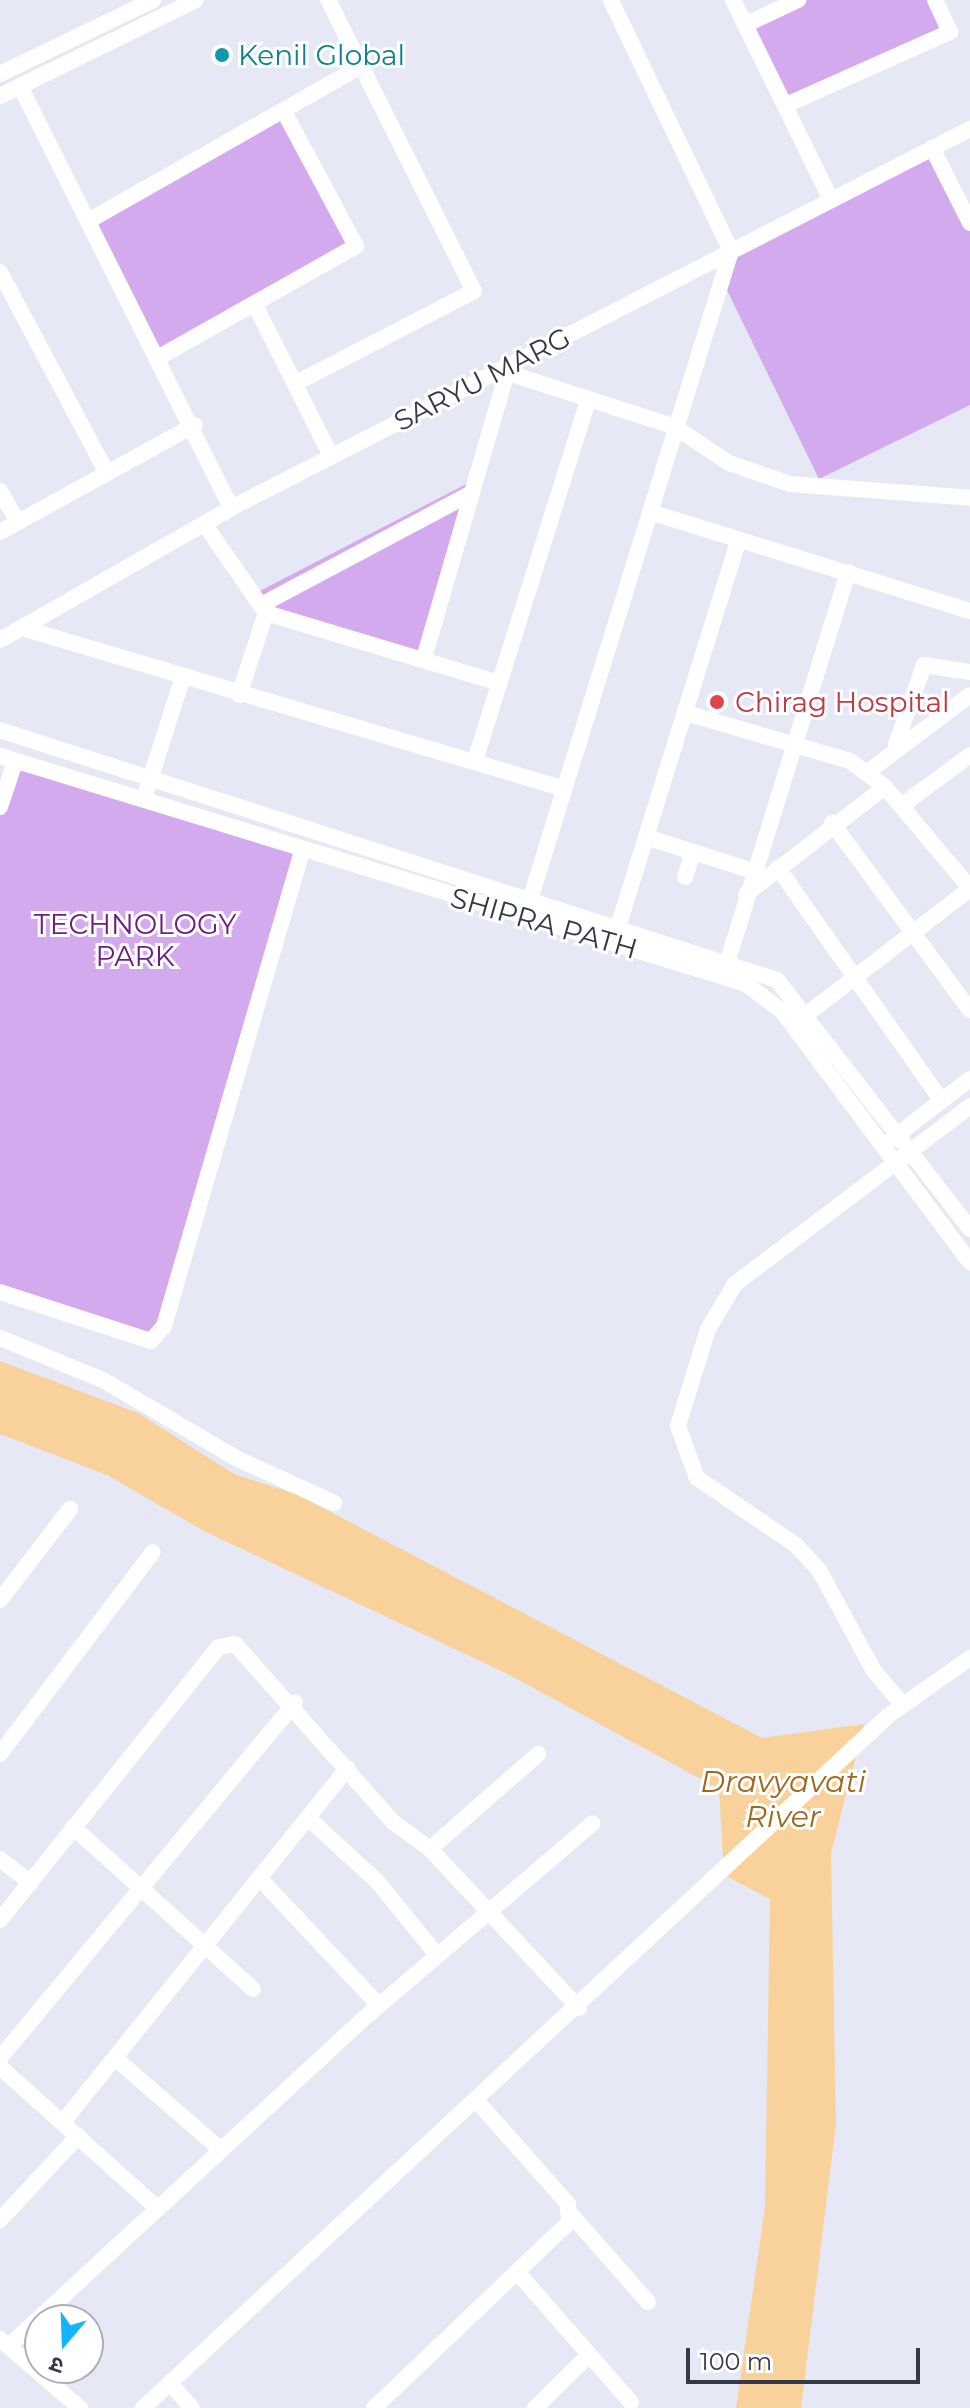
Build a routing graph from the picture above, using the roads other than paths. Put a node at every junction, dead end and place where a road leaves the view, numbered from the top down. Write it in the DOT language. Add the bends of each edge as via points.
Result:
graph roads {
  1 [pos="153,0"];
  2 [pos="196,0"];
  3 [pos="328,0"];
  4 [pos="611,0"];
  5 [pos="733,0"];
  6 [pos="798,0"];
  7 [pos="935,0"];
  8 [pos="745,25"];
  9 [pos="361,66"];
  10 [pos="0,74"];
  11 [pos="20,86"];
  12 [pos="0,96"];
  13 [pos="786,105"];
  14 [pos="283,110"];
  15 [pos="970,129"];
  16 [pos="932,148"];
  17 [pos="831,200"];
  18 [pos="90,220"];
  19 [pos="970,223"];
  20 [pos="731,251"];
  21 [pos="0,272"];
  22 [pos="255,305"];
  23 [pos="161,356"];
  24 [pos="502,373"];
  25 [pos="296,383"];
  26 [pos="588,401"];
  27 [pos="195,425"];
  28 [pos="675,427"];
  29 [pos="331,456"];
  30 [pos="107,473"];
  31 [pos="0,491"];
  32 [pos="472,493"];
  33 [pos="970,498"];
  34 [pos="231,508"];
  35 [pos="650,512"];
  36 [pos="18,522"];
  37 [pos="205,525"];
  38 [pos="0,532"];
  39 [pos="739,539"];
  40 [pos="848,572"];
  41 [pos="264,609"];
  42 [pos="970,611"];
  43 [pos="22,628"];
  44 [pos="0,640"];
  45 [pos="424,658"];
  46 [pos="970,672"];
  47 [pos="182,680"];
  48 [pos="500,683"];
  49 [pos="239,695"];
  50 [pos="970,695"];
  51 [pos="686,713"];
  52 [pos="0,730"];
  53 [pos="793,744"];
  54 [pos="896,744"];
  55 [pos="970,755"];
  56 [pos="8,759"];
  57 [pos="475,761"];
  58 [pos="869,771"];
  59 [pos="148,782"];
  60 [pos="885,787"];
  61 [pos="565,789"];
  62 [pos="144,801"];
  63 [pos="905,803"];
  64 [pos="0,807"];
  65 [pos="832,823"];
  66 [pos="646,837"];
  67 [pos="302,851"];
  68 [pos="693,852"];
  69 [pos="970,855"];
  70 [pos="955,866"];
  71 [pos="778,868"];
  72 [pos="753,871"];
  73 [pos="685,877"];
  74 [pos="970,888"];
  75 [pos="745,895"];
  76 [pos="530,900"];
  77 [pos="618,927"];
  78 [pos="913,933"];
  79 [pos="728,960"];
  80 [pos="854,978"];
  81 [pos="970,1010"];
  82 [pos="807,1014"];
  83 [pos="970,1079"];
  84 [pos="941,1100"];
  85 [pos="970,1106"];
  86 [pos="899,1131"];
  87 [pos="885,1146"];
  88 [pos="912,1148"];
  89 [pos="897,1163"];
  90 [pos="873,1173"];
  91 [pos="970,1229"];
  92 [pos="970,1262"];
  93 [pos="0,1292"];
  94 [pos="0,1338"];
  95 [pos="334,1503"];
  96 [pos="70,1509"];
  97 [pos="153,1552"];
  98 [pos="0,1600"];
  99 [pos="970,1658"];
  100 [pos="295,1703"];
  101 [pos="895,1710"];
  102 [pos="0,1754"];
  103 [pos="538,1754"];
  104 [pos="348,1768"];
  105 [pos="309,1819"];
  106 [pos="592,1824"];
  107 [pos="73,1827"];
  108 [pos="430,1849"];
  109 [pos="0,1859"];
  110 [pos="261,1880"];
  111 [pos="31,1883"];
  112 [pos="139,1888"];
  113 [pos="491,1914"];
  114 [pos="0,1920"];
  115 [pos="209,1943"];
  116 [pos="437,1955"];
  117 [pos="253,1989"];
  118 [pos="379,2005"];
  119 [pos="579,2008"];
  120 [pos="0,2058"];
  121 [pos="115,2058"];
  122 [pos="0,2067"];
  123 [pos="477,2101"];
  124 [pos="63,2122"];
  125 [pos="78,2136"];
  126 [pos="220,2149"];
  127 [pos="157,2208"];
  128 [pos="568,2211"];
  129 [pos="0,2220"];
  130 [pos="517,2272"];
  131 [pos="648,2302"];
  132 [pos="5,2342"];
  133 [pos="589,2355"];
  134 [pos="170,2383"];
  135 [pos="631,2402"];
  136 [pos="80,2408"];
  137 [pos="143,2408"];
  138 [pos="192,2408"];
  139 [pos="374,2408"];
  140 [pos="535,2408"];
  1 -- 10 [label="street"];
  2 -- 11 [label="street"];
  3 -- 9 [label="street"];
  4 -- 20 [label="street"];
  5 -- 8 [label="street"];
  6 -- 8 [label="street"];
  7 -- 13 [label="street" via="950,32"];
  8 -- 13 [label="street"];
  9 -- 14 [label="street"];
  9 -- 25 [label="street" via="474,291"];
  11 -- 12 [label="street"];
  11 -- 18 [label="street"];
  13 -- 17 [label="street"];
  14 -- 18 [label="street"];
  14 -- 22 [label="street" via="356,246"];
  15 -- 16 [label="street, SARYU MARG"];
  16 -- 17 [label="street, SARYU MARG"];
  16 -- 19 [label="street"];
  17 -- 20 [label="street, SARYU MARG"];
  18 -- 23 [label="street"];
  20 -- 24 [label="street, SARYU MARG"];
  20 -- 28 [label="street"];
  21 -- 30 [label="street"];
  22 -- 23 [label="street"];
  22 -- 25 [label="street"];
  23 -- 27 [label="street"];
  24 -- 26 [label="street"];
  24 -- 29 [label="street, SARYU MARG"];
  24 -- 32 [label="street"];
  25 -- 29 [label="street"];
  26 -- 28 [label="street"];
  26 -- 48 [label="street"];
  27 -- 30 [label="street"];
  27 -- 34 [label="street"];
  28 -- 33 [label="street" via="729,463 790,484"];
  28 -- 35 [label="street"];
  29 -- 34 [label="street, SARYU MARG"];
  30 -- 36 [label="street"];
  31 -- 36 [label="street"];
  32 -- 41 [label="street"];
  32 -- 45 [label="street"];
  34 -- 37 [label="street, SARYU MARG"];
  35 -- 39 [label="street"];
  35 -- 61 [label="street"];
  36 -- 38 [label="street"];
  37 -- 41 [label="street"];
  37 -- 43 [label="street, SARYU MARG"];
  39 -- 40 [label="street"];
  39 -- 51 [label="street"];
  40 -- 42 [label="street"];
  40 -- 53 [label="street"];
  41 -- 45 [label="street"];
  41 -- 49 [label="street"];
  43 -- 44 [label="street, SARYU MARG"];
  43 -- 47 [label="street"];
  45 -- 48 [label="street"];
  46 -- 54 [label="street" via="924,665"];
  47 -- 49 [label="street"];
  47 -- 59 [label="street"];
  48 -- 57 [label="street"];
  49 -- 57 [label="street"];
  50 -- 54 [label="street"];
  51 -- 53 [label="street"];
  51 -- 66 [label="street"];
  52 -- 59 [label="street, SHIPRA PATH"];
  53 -- 58 [label="street"];
  53 -- 72 [label="street"];
  54 -- 58 [label="street"];
  55 -- 63 [label="street"];
  56 -- 62 [label="street, SHIPRA PATH"];
  56 -- 64 [label="street"];
  57 -- 61 [label="street"];
  58 -- 60 [label="street"];
  59 -- 62 [label="street"];
  59 -- 76 [label="street, SHIPRA PATH"];
  60 -- 63 [label="street"];
  60 -- 65 [label="street"];
  61 -- 76 [label="street"];
  62 -- 67 [label="street, SHIPRA PATH"];
  63 -- 70 [label="street"];
  65 -- 71 [label="street"];
  65 -- 78 [label="street"];
  66 -- 68 [label="street"];
  66 -- 77 [label="street"];
  67 -- 87 [label="street, SHIPRA PATH" via="746,984 782,1011"];
  67 -- 93 [label="street" via="164,1326 151,1341"];
  68 -- 72 [label="street"];
  68 -- 73 [label="street"];
  69 -- 70 [label="street"];
  70 -- 74 [label="street"];
  71 -- 75 [label="street"];
  71 -- 80 [label="street"];
  72 -- 75 [label="street"];
  74 -- 78 [label="street"];
  75 -- 79 [label="street"];
  76 -- 77 [label="street, SHIPRA PATH"];
  77 -- 79 [label="street, SHIPRA PATH"];
  78 -- 80 [label="street"];
  78 -- 81 [label="street"];
  79 -- 82 [label="street, SHIPRA PATH" via="777,980"];
  80 -- 82 [label="street"];
  80 -- 84 [label="street"];
  82 -- 86 [label="street, SHIPRA PATH"];
  83 -- 84 [label="street"];
  84 -- 86 [label="street"];
  85 -- 88 [label="street"];
  86 -- 87 [label="street"];
  86 -- 88 [label="street, SHIPRA PATH"];
  87 -- 89 [label="street, SHIPRA PATH"];
  87 -- 90 [label="street"];
  88 -- 89 [label="street"];
  88 -- 91 [label="street, SHIPRA PATH"];
  89 -- 90 [label="street"];
  89 -- 92 [label="street, SHIPRA PATH"];
  90 -- 101 [label="street" via="719,1304 678,1426 697,1478 796,1545 819,1570"];
  94 -- 95 [label="street" via="103,1380 236,1458"];
  96 -- 98 [label="street"];
  97 -- 102 [label="street"];
  99 -- 101 [label="street"];
  100 -- 104 [label="street"];
  100 -- 107 [label="street" via="245,1649 219,1647"];
  100 -- 112 [label="street"];
  101 -- 119 [label="street"];
  103 -- 108 [label="street"];
  104 -- 105 [label="street"];
  104 -- 108 [label="street" via="393,1822"];
  105 -- 110 [label="street"];
  105 -- 116 [label="street" via="377,1881"];
  106 -- 113 [label="street"];
  107 -- 111 [label="street"];
  107 -- 112 [label="street"];
  108 -- 113 [label="street"];
  109 -- 111 [label="street"];
  110 -- 115 [label="street"];
  110 -- 118 [label="street"];
  111 -- 114 [label="street"];
  112 -- 115 [label="street"];
  112 -- 120 [label="street"];
  113 -- 116 [label="street"];
  113 -- 119 [label="street"];
  115 -- 117 [label="street"];
  115 -- 121 [label="street"];
  116 -- 118 [label="street"];
  118 -- 126 [label="street"];
  119 -- 123 [label="street"];
  121 -- 124 [label="street"];
  121 -- 126 [label="street"];
  122 -- 124 [label="street"];
  123 -- 128 [label="street"];
  123 -- 134 [label="street"];
  124 -- 125 [label="street"];
  125 -- 127 [label="street"];
  125 -- 129 [label="street"];
  126 -- 127 [label="street"];
  127 -- 132 [label="street"];
  128 -- 130 [label="street" via="561,2237"];
  128 -- 131 [label="street"];
  130 -- 133 [label="street"];
  130 -- 139 [label="street"];
  132 -- 136 [label="street"];
  133 -- 135 [label="street"];
  133 -- 140 [label="street"];
  134 -- 137 [label="street"];
  134 -- 138 [label="street"];
}
